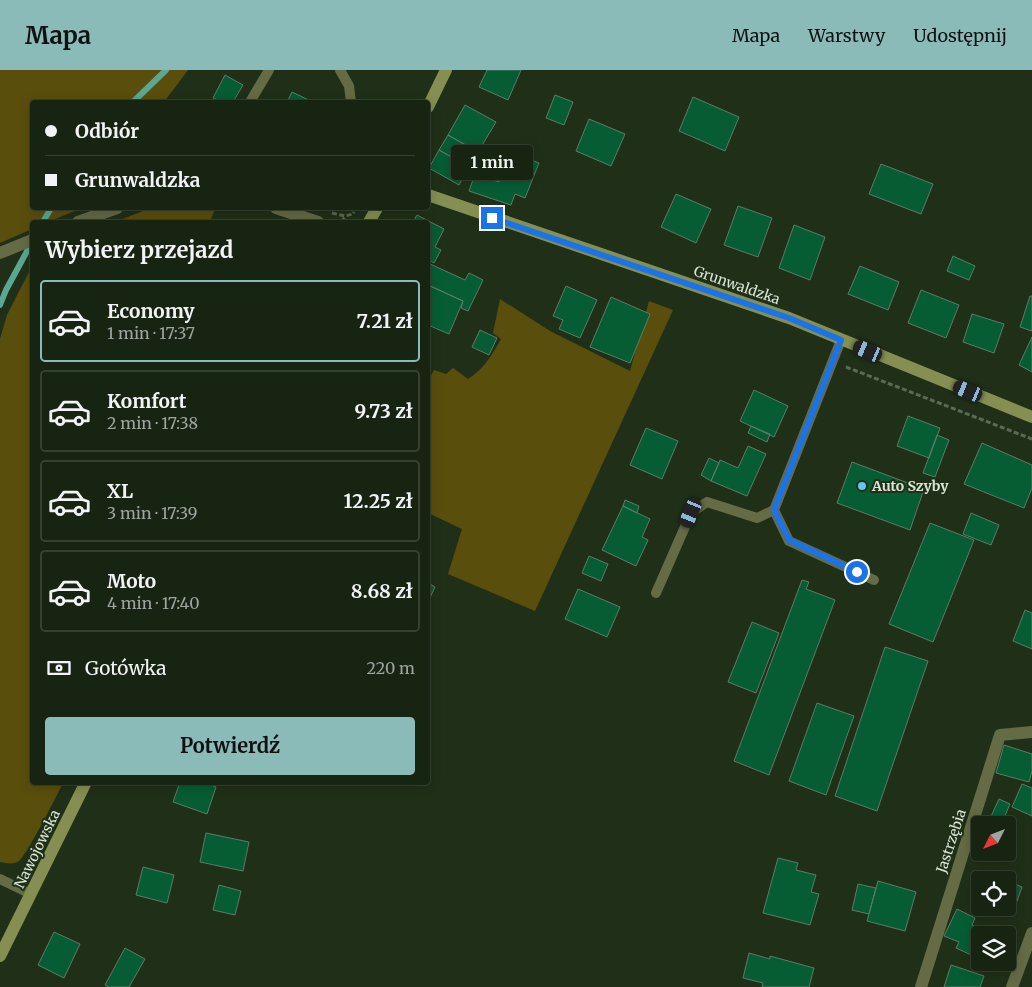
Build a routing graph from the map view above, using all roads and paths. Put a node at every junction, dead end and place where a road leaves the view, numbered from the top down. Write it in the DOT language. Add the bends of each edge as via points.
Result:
graph roads {
  1 [pos="269,70"];
  2 [pos="340,70"];
  3 [pos="446,70"];
  4 [pos="251,100"];
  5 [pos="351,100"];
  6 [pos="430,103"];
  7 [pos="430,196"];
  8 [pos="111,210"];
  9 [pos="291,210"];
  10 [pos="356,210"];
  11 [pos="84,220"];
  12 [pos="314,220"];
  13 [pos="343,220"];
  14 [pos="30,241"];
  15 [pos="5,251"];
  16 [pos="841,340"];
  17 [pos="846,367"];
  18 [pos="1032,417"];
  19 [pos="1032,439"];
  20 [pos="774,510"];
  21 [pos="874,580"];
  22 [pos="656,594"];
  23 [pos="1032,732"];
  24 [pos="85,785"];
  25 [pos="0,879"];
  26 [pos="31,894"];
  27 [pos="1032,933"];
  28 [pos="0,956"];
  29 [pos="921,987"];
  30 [pos="1012,987"];
  1 -- 4 [label="lane"];
  2 -- 5 [label="lane" via="349,86"];
  3 -- 6 [label="street"];
  7 -- 16 [label="street, Grunwaldzka" via="789,318"];
  8 -- 11 [label="street"];
  9 -- 12 [label="street"];
  10 -- 13 [label="path"];
  14 -- 15 [label="street"];
  16 -- 18 [label="street, Grunwaldzka"];
  16 -- 20 [label="lane"];
  17 -- 19 [label="path"];
  20 -- 21 [label="lane" via="789,540"];
  20 -- 22 [label="lane" via="757,518 707,502 691,513"];
  23 -- 29 [label="street, Jastrzębia" via="1000,735"];
  24 -- 26 [label="street, Nawojowska"];
  25 -- 26 [label="lane"];
  26 -- 28 [label="street, Nawojowska"];
  27 -- 30 [label="street"];
}
